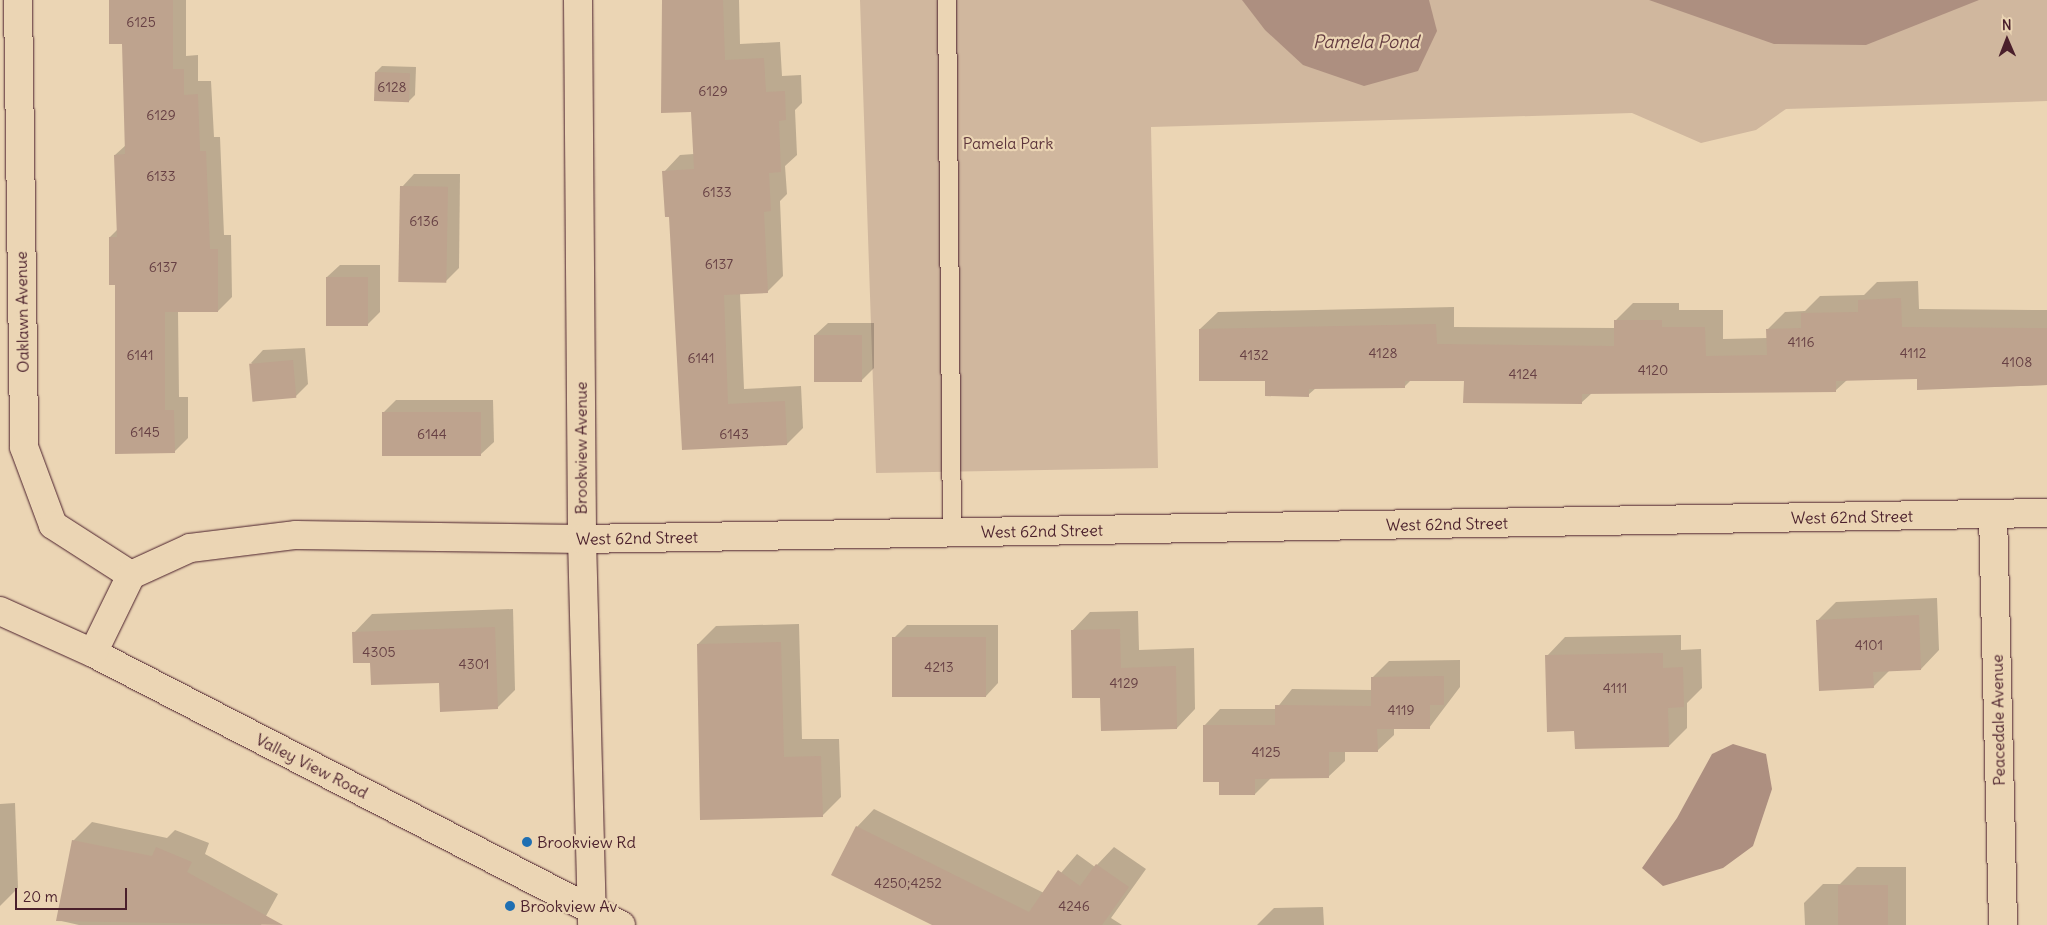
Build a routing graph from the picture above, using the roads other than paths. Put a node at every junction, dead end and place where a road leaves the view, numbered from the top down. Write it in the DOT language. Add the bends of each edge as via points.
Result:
graph roads {
  1 [pos="18,0"];
  2 [pos="578,0"];
  3 [pos="947,0"];
  4 [pos="2047,513"];
  5 [pos="1993,514"];
  6 [pos="952,532"];
  7 [pos="582,539"];
  8 [pos="131,575"];
  9 [pos="0,611"];
  10 [pos="93,653"];
  11 [pos="591,918"];
  12 [pos="621,925"];
  13 [pos="2003,925"];
  1 -- 8 [label="street, Oaklawn Avenue" via="24,447 52,525"];
  2 -- 7 [label="street, Brookview Avenue"];
  3 -- 6 [label="lane"];
  4 -- 5 [label="street, West 62nd Street"];
  5 -- 6 [label="street, West 62nd Street"];
  5 -- 13 [label="street, Peacedale Avenue"];
  6 -- 7 [label="street, West 62nd Street"];
  7 -- 8 [label="street, West 62nd Street" via="296,535 190,548"];
  7 -- 11 [label="street, Brookview Avenue"];
  8 -- 10 [label="street"];
  9 -- 10 [label="street, Valley View Road"];
  10 -- 11 [label="street, Valley View Road"];
  11 -- 12 [label="street, Valley View Road"];
}
